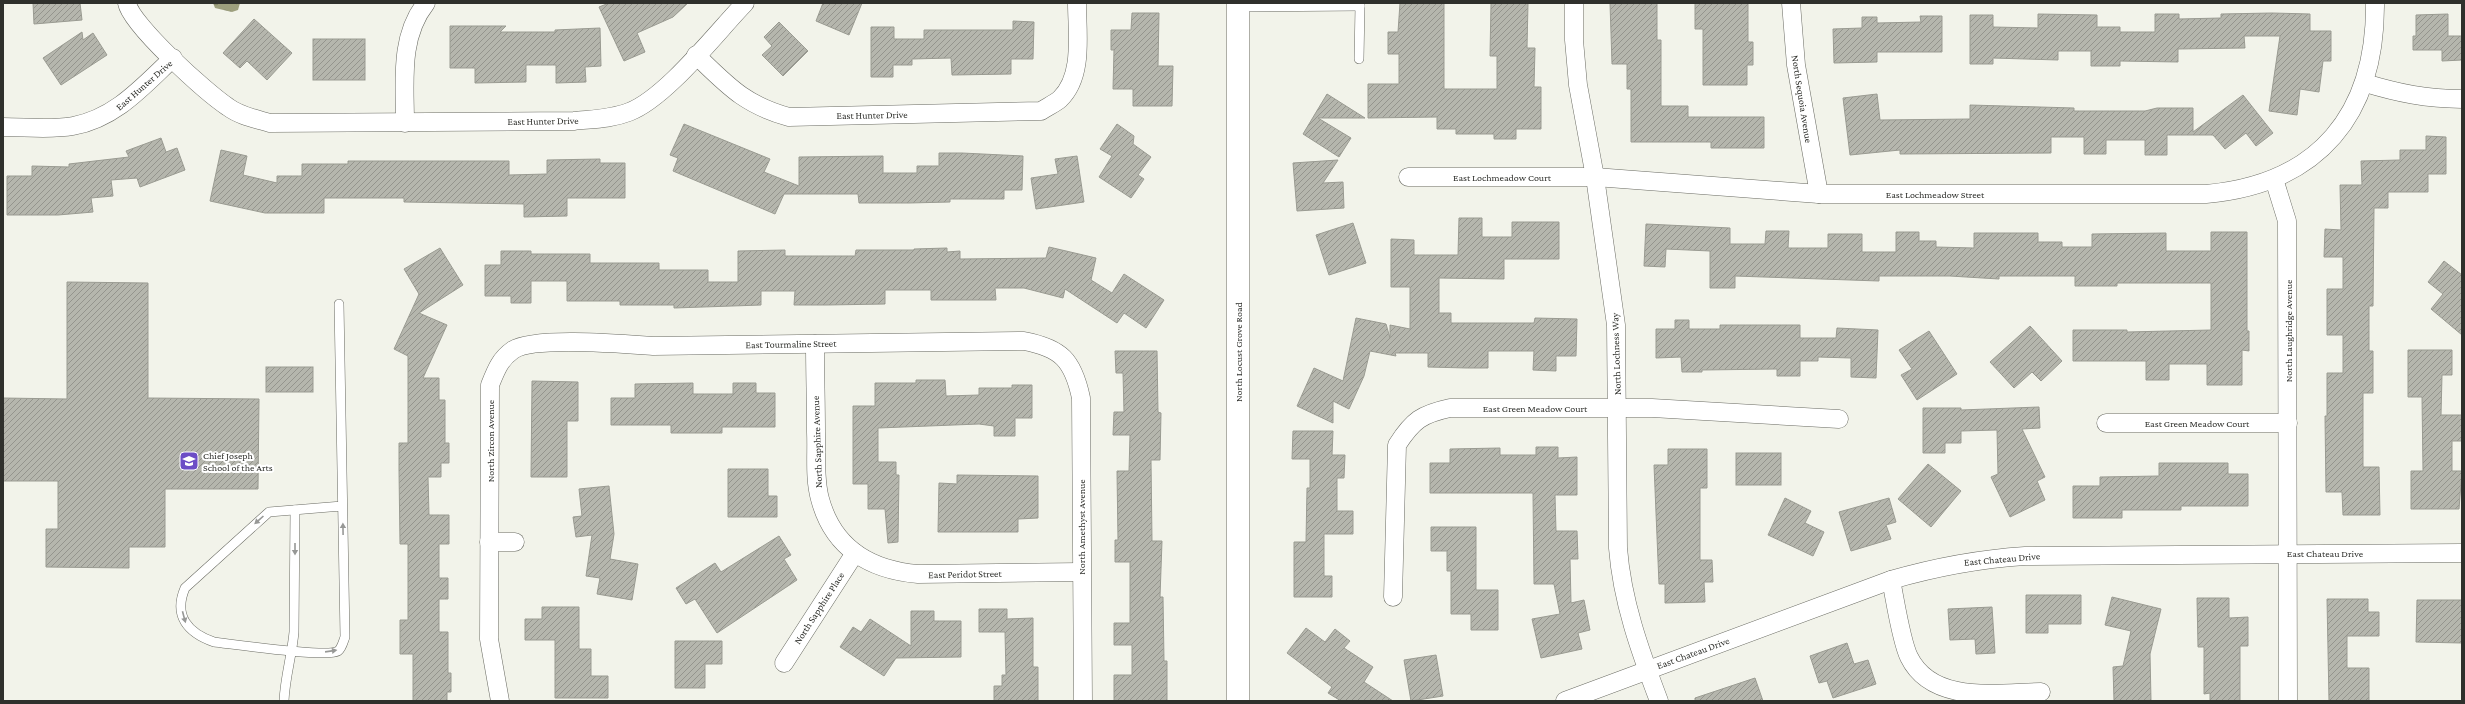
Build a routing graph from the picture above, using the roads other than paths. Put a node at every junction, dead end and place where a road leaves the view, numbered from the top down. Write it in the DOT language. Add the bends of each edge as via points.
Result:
graph roads {
  1 [pos="127,3"];
  2 [pos="426,3"];
  3 [pos="745,3"];
  4 [pos="1077,3"];
  5 [pos="1574,3"];
  6 [pos="1791,3"];
  7 [pos="2375,3"];
  8 [pos="1360,4"];
  9 [pos="1238,5"];
  10 [pos="696,55"];
  11 [pos="172,58"];
  12 [pos="1359,59"];
  13 [pos="2365,83"];
  14 [pos="2462,99"];
  15 [pos="405,123"];
  16 [pos="3,127"];
  17 [pos="1408,178"];
  18 [pos="1595,178"];
  19 [pos="2274,179"];
  20 [pos="1819,194"];
  21 [pos="339,304"];
  22 [pos="815,344"];
  23 [pos="514,349"];
  24 [pos="1064,358"];
  25 [pos="1617,408"];
  26 [pos="1840,418"];
  27 [pos="2106,423"];
  28 [pos="2288,423"];
  29 [pos="342,506"];
  30 [pos="295,510"];
  31 [pos="489,542"];
  32 [pos="515,542"];
  33 [pos="855,553"];
  34 [pos="2289,553"];
  35 [pos="2462,553"];
  36 [pos="1081,572"];
  37 [pos="1891,580"];
  38 [pos="1393,598"];
  39 [pos="293,650"];
  40 [pos="784,663"];
  41 [pos="1647,670"];
  42 [pos="2041,692"];
  43 [pos="284,701"];
  44 [pos="500,701"];
  45 [pos="1083,701"];
  46 [pos="1238,701"];
  47 [pos="1565,701"];
  48 [pos="1659,701"];
  49 [pos="2288,701"];
  1 -- 11 [label="street" via="140,27"];
  2 -- 15 [label="street" via="411,31 406,52"];
  3 -- 10 [label="street"];
  4 -- 10 [label="street, East Hunter Drive" via="1077,58 1073,80 1060,99 1041,111 789,117 748,102"];
  5 -- 18 [label="street, North Lochness Way" via="1578,85"];
  6 -- 20 [label="street, North Sequoia Avenue" via="1796,66"];
  7 -- 13 [label="street" via="2373,54"];
  8 -- 9 [label="lane"];
  8 -- 12 [label="lane"];
  9 -- 46 [label="main road, North Locust Grove Road"];
  10 -- 15 [label="street, East Hunter Drive" via="649,101 630,112 609,118 574,121"];
  11 -- 15 [label="street, East Hunter Drive" via="211,94 248,118 270,123"];
  11 -- 16 [label="street, East Hunter Drive" via="132,97 114,111 94,120 72,126"];
  13 -- 14 [label="street" via="2407,95 2432,99"];
  13 -- 19 [label="street" via="2344,123 2330,140 2314,155"];
  17 -- 18 [label="street, East Lochmeadow Court"];
  18 -- 20 [label="street, East Lochmeadow Street"];
  18 -- 25 [label="street, North Lochness Way" via="1616,325"];
  19 -- 20 [label="street, East Lochmeadow Street" via="2232,192 2206,194"];
  19 -- 28 [label="street, North Laughridge Avenue" via="2287,221"];
  21 -- 29 [label="lane"];
  22 -- 23 [label="street, East Tourmaline Street" via="653,346 608,342 536,343"];
  22 -- 24 [label="street, East Tourmaline Street" via="1024,341 1045,345"];
  22 -- 33 [label="street, North Sapphire Avenue" via="817,476 820,498 827,518 839,537"];
  23 -- 31 [label="street, North Zircon Avenue" via="498,364 490,385"];
  24 -- 36 [label="street, North Amethyst Avenue" via="1076,376 1081,398"];
  25 -- 26 [label="street, East Green Meadow Court"];
  25 -- 38 [label="street, East Green Meadow Court" via="1450,408 1426,413 1409,426 1397,445"];
  25 -- 41 [label="street, North Lochness Way" via="1620,578"];
  27 -- 28 [label="street, East Green Meadow Court"];
  28 -- 34 [label="street, North Laughridge Avenue"];
  29 -- 30 [label="lane"];
  39 -- 29 [label="lane, one-way" via="332,653 342,646 345,637"];
  30 -- 39 [label="lane, one-way"];
  30 -- 39 [label="lane, one-way" via="269,512 185,588 181,603 184,621 200,638 214,642"];
  31 -- 32 [label="street"];
  31 -- 44 [label="street, North Zircon Avenue" via="489,639"];
  33 -- 36 [label="street, East Peridot Street" via="874,565 895,572 918,574"];
  33 -- 40 [label="street, North Sapphire Place"];
  34 -- 35 [label="street, East Chateau Drive"];
  34 -- 37 [label="street, East Chateau Drive" via="2025,556 1980,559 1935,567"];
  34 -- 49 [label="street, North Laughridge Avenue"];
  36 -- 45 [label="street, North Amethyst Avenue"];
  37 -- 41 [label="street, East Chateau Drive"];
  37 -- 42 [label="street" via="1908,656 1921,676 1939,688 1962,693"];
  39 -- 43 [label="lane" via="284,682"];
  41 -- 47 [label="street, East Chateau Drive"];
  41 -- 48 [label="street, North Lochness Way"];
}
